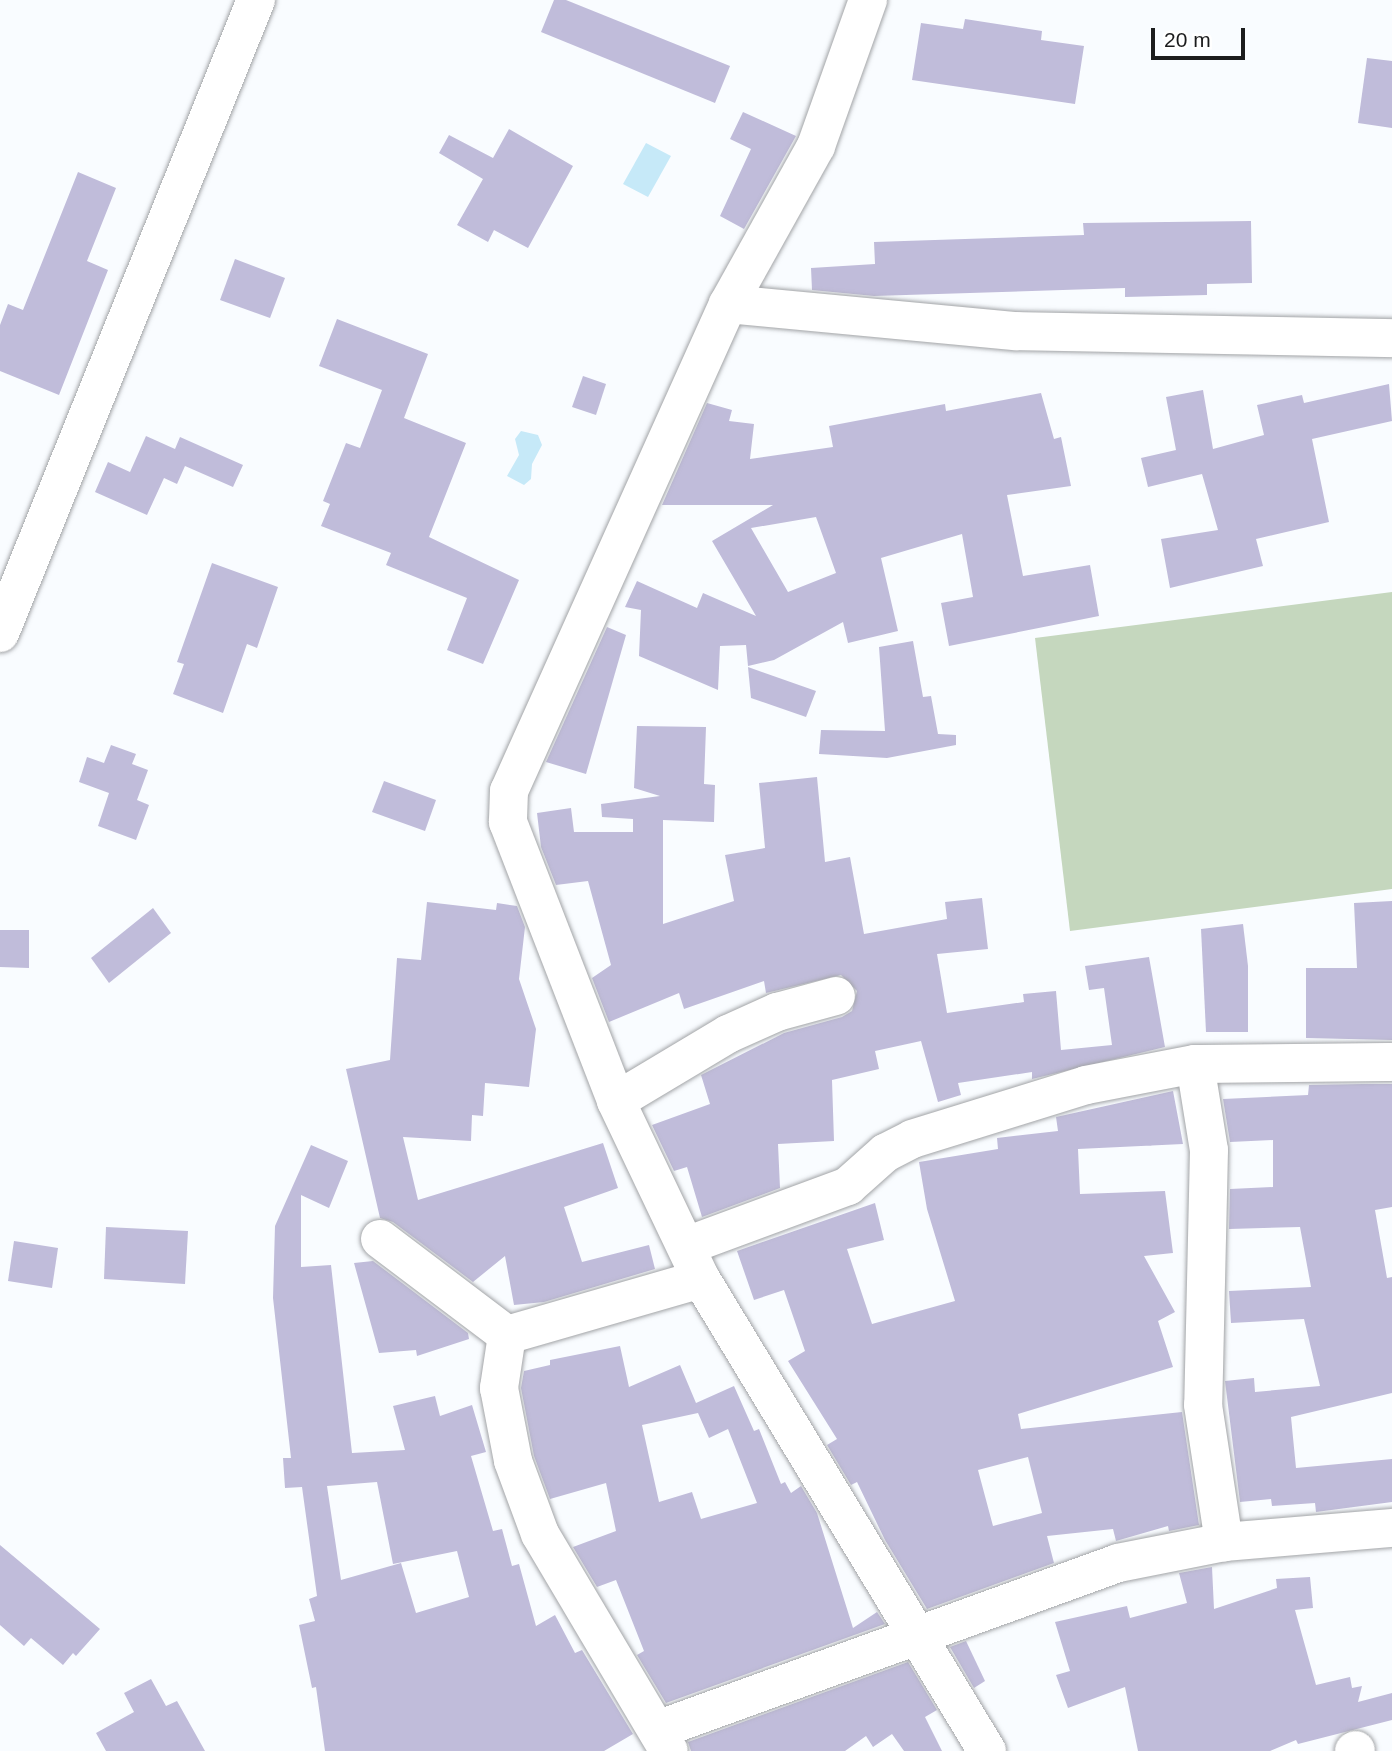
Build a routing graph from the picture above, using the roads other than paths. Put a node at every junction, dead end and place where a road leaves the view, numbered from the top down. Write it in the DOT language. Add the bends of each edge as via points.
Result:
graph roads {
  1 [pos="256,0"];
  2 [pos="868,0"];
  3 [pos="728,304"];
  4 [pos="1392,338"];
  5 [pos="0,633"];
  6 [pos="836,996"];
  7 [pos="1392,1062"];
  8 [pos="1195,1064"];
  9 [pos="615,1101"];
  10 [pos="380,1239"];
  11 [pos="694,1262"];
  12 [pos="507,1335"];
  13 [pos="1392,1528"];
  14 [pos="1224,1542"];
  15 [pos="918,1634"];
  16 [pos="663,1741"];
  17 [pos="987,1751"];
  1 -- 5 [label="street"];
  2 -- 3 [label="street" via="816,146"];
  3 -- 4 [label="street" via="1016,331"];
  3 -- 9 [label="street" via="509,791 508,822"];
  6 -- 9 [label="street" via="777,1012 728,1034"];
  7 -- 8 [label="street"];
  8 -- 11 [label="street" via="1086,1085 912,1139 885,1153 837,1191"];
  8 -- 14 [label="street" via="1209,1150 1203,1405"];
  9 -- 11 [label="street"];
  10 -- 12 [label="street"];
  11 -- 12 [label="street"];
  11 -- 15 [label="street"];
  12 -- 16 [label="street" via="499,1388 513,1461 540,1534"];
  13 -- 14 [label="street"];
  14 -- 15 [label="street" via="1118,1563 971,1619"];
  15 -- 16 [label="street"];
  15 -- 17 [label="street"];
}
